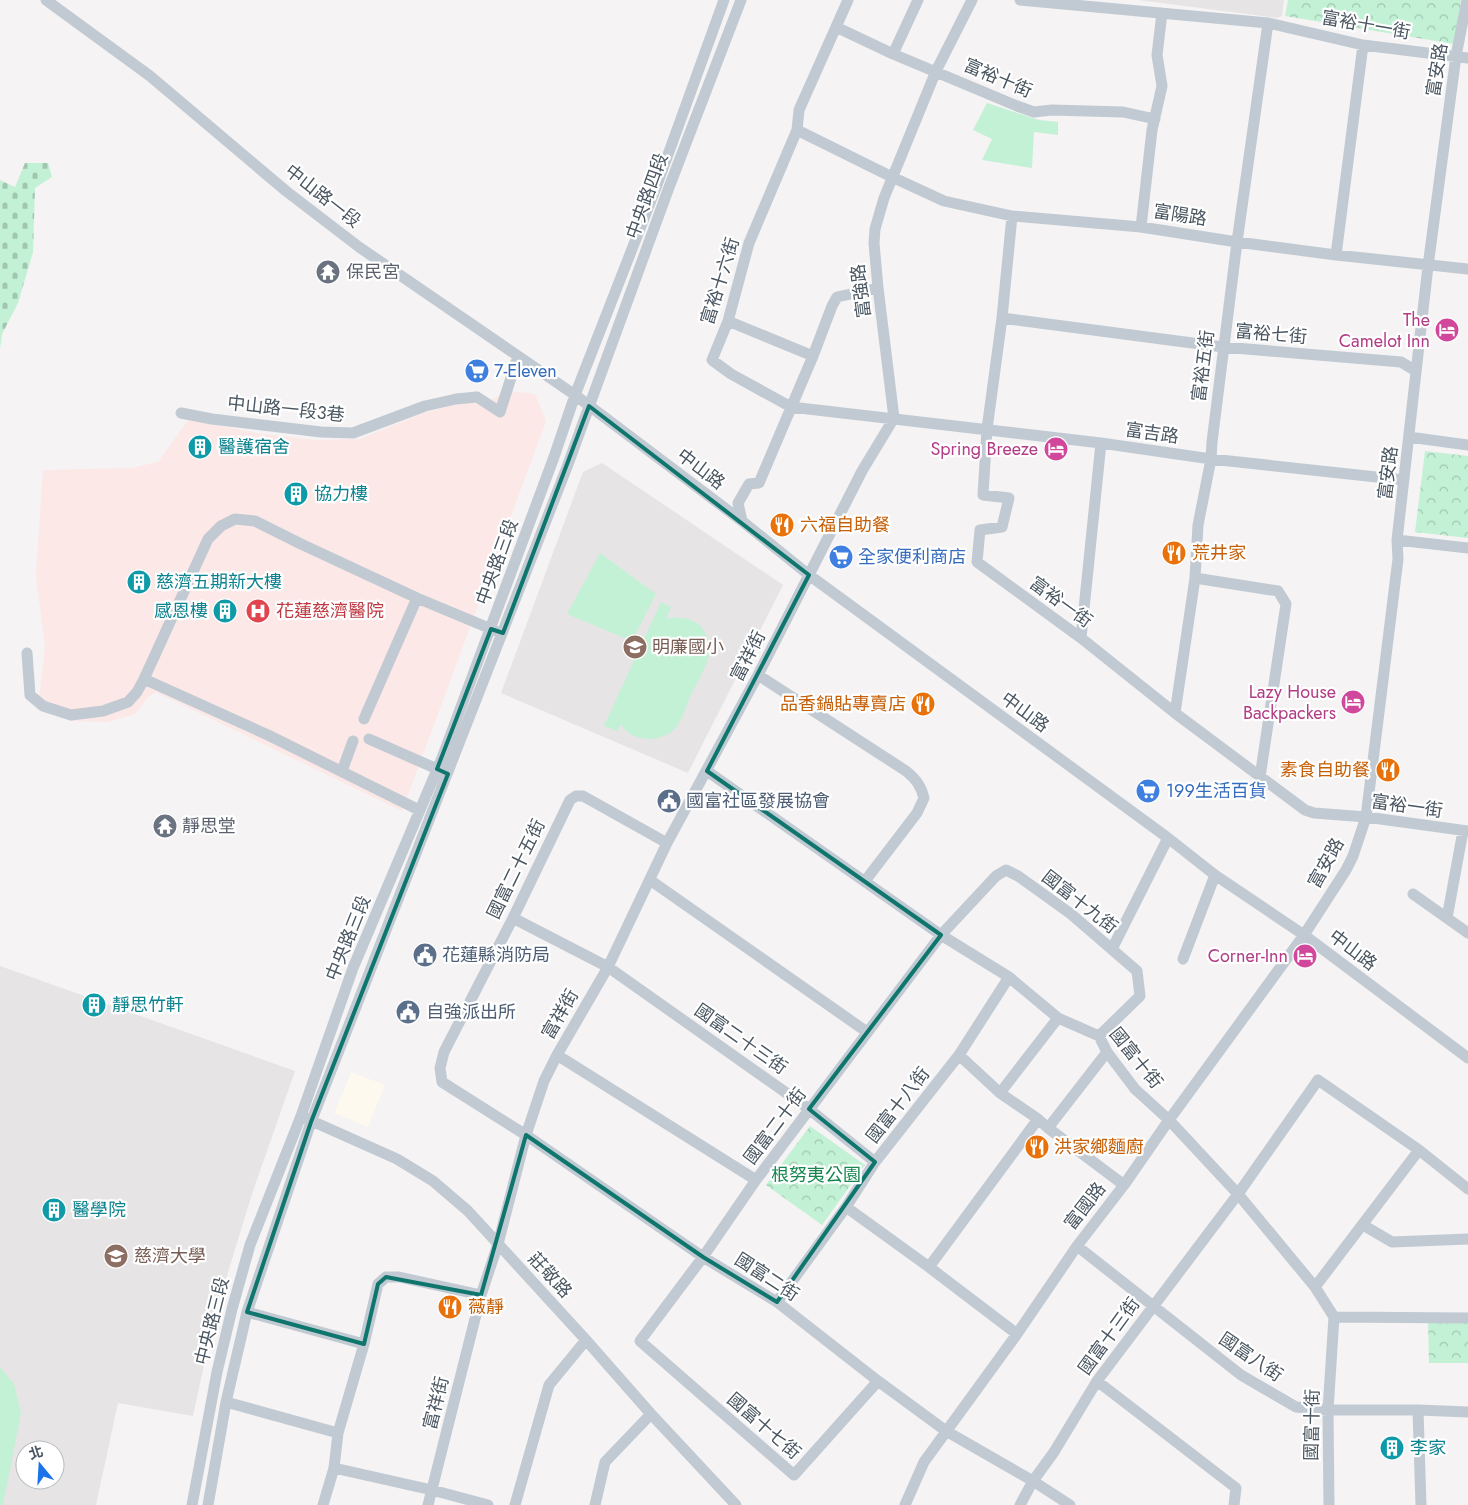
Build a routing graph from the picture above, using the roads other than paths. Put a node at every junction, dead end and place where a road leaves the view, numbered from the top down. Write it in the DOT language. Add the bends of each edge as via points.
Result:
graph roads {
  1 [pos="46,0"];
  2 [pos="724,0"];
  3 [pos="741,0"];
  4 [pos="848,0"];
  5 [pos="918,0"];
  6 [pos="972,0"];
  7 [pos="1020,0"];
  8 [pos="1467,0"];
  9 [pos="1162,14"];
  10 [pos="1268,23"];
  11 [pos="836,27"];
  12 [pos="1363,45"];
  13 [pos="893,54"];
  14 [pos="1462,57"];
  15 [pos="936,71"];
  16 [pos="1155,119"];
  17 [pos="797,130"];
  18 [pos="892,178"];
  19 [pos="1012,216"];
  20 [pos="1141,227"];
  21 [pos="1237,242"];
  22 [pos="1336,255"];
  23 [pos="1428,266"];
  24 [pos="1468,269"];
  25 [pos="878,288"];
  26 [pos="1002,318"];
  27 [pos="728,321"];
  28 [pos="1223,347"];
  29 [pos="518,356"];
  30 [pos="813,356"];
  31 [pos="1416,371"];
  32 [pos="575,395"];
  33 [pos="588,406"];
  34 [pos="791,407"];
  35 [pos="181,413"];
  36 [pos="894,418"];
  37 [pos="987,429"];
  38 [pos="1409,437"];
  39 [pos="1101,443"];
  40 [pos="1468,445"];
  41 [pos="1211,459"];
  42 [pos="1404,480"];
  43 [pos="742,521"];
  44 [pos="1398,540"];
  45 [pos="1468,548"];
  46 [pos="809,575"];
  47 [pos="1195,578"];
  48 [pos="416,598"];
  49 [pos="491,629"];
  50 [pos="502,633"];
  51 [pos="1081,638"];
  52 [pos="27,653"];
  53 [pos="758,675"];
  54 [pos="144,679"];
  55 [pos="1175,713"];
  56 [pos="364,719"];
  57 [pos="369,739"];
  58 [pos="354,741"];
  59 [pos="342,771"];
  60 [pos="442,771"];
  61 [pos="707,771"];
  62 [pos="1260,777"];
  63 [pos="420,810"];
  64 [pos="1366,817"];
  65 [pos="1465,831"];
  66 [pos="1168,838"];
  67 [pos="668,843"];
  68 [pos="1215,875"];
  69 [pos="650,880"];
  70 [pos="865,881"];
  71 [pos="1413,894"];
  72 [pos="512,918"];
  73 [pos="1447,918"];
  74 [pos="1468,933"];
  75 [pos="941,935"];
  76 [pos="1304,935"];
  77 [pos="1112,949"];
  78 [pos="1183,959"];
  79 [pos="608,967"];
  80 [pos="1009,977"];
  81 [pos="1058,1018"];
  82 [pos="867,1032"];
  83 [pos="1099,1036"];
  84 [pos="1107,1052"];
  85 [pos="960,1055"];
  86 [pos="557,1056"];
  87 [pos="1468,1058"];
  88 [pos="442,1082"];
  89 [pos="1000,1093"];
  90 [pos="810,1109"];
  91 [pos="306,1119"];
  92 [pos="1038,1119"];
  93 [pos="1169,1120"];
  94 [pos="1048,1128"];
  95 [pos="526,1135"];
  96 [pos="1419,1150"];
  97 [pos="875,1162"];
  98 [pos="756,1180"];
  99 [pos="1124,1185"];
  100 [pos="1468,1189"];
  101 [pos="1238,1194"];
  102 [pos="846,1207"];
  103 [pos="1363,1225"];
  104 [pos="1468,1239"];
  105 [pos="498,1244"];
  106 [pos="1077,1246"];
  107 [pos="703,1258"];
  108 [pos="929,1267"];
  109 [pos="1315,1287"];
  110 [pos="481,1295"];
  111 [pos="777,1302"];
  112 [pos="1152,1306"];
  113 [pos="247,1312"];
  114 [pos="1334,1317"];
  115 [pos="1468,1318"];
  116 [pos="1017,1334"];
  117 [pos="586,1340"];
  118 [pos="640,1341"];
  119 [pos="364,1344"];
  120 [pos="878,1381"];
  121 [pos="1097,1381"];
  122 [pos="226,1402"];
  123 [pos="1328,1410"];
  124 [pos="1418,1410"];
  125 [pos="1468,1412"];
  126 [pos="651,1414"];
  127 [pos="946,1431"];
  128 [pos="338,1433"];
  129 [pos="334,1468"];
  130 [pos="1032,1481"];
  131 [pos="432,1490"];
  132 [pos="192,1505"];
  133 [pos="208,1505"];
  134 [pos="323,1505"];
  135 [pos="428,1505"];
  136 [pos="488,1505"];
  137 [pos="515,1505"];
  138 [pos="595,1505"];
  139 [pos="736,1505"];
  140 [pos="905,1505"];
  141 [pos="1020,1505"];
  142 [pos="1070,1505"];
  143 [pos="1234,1505"];
  144 [pos="1329,1505"];
  145 [pos="1421,1505"];
  1 -- 29 [label="street, 中山路一段" via="150,76 286,191 359,247"];
  2 -- 32 [label="street, 中央路四段" via="657,185"];
  3 -- 33 [label="street, 中央路四段"];
  4 -- 11 [label="street, 富裕十六街"];
  5 -- 13 [label="street"];
  6 -- 15 [label="street, 富強路"];
  7 -- 9 [label="street, 富裕十一街"];
  8 -- 14 [label="street, 富安路"];
  9 -- 10 [label="street, 富裕十一街"];
  9 -- 16 [label="street" via="1157,55 1162,86"];
  10 -- 12 [label="street, 富裕十一街"];
  10 -- 21 [label="street, 富裕五街"];
  11 -- 13 [label="street, 富裕十街"];
  11 -- 17 [label="street, 富裕十六街" via="799,110"];
  12 -- 14 [label="street, 富裕十一街"];
  12 -- 22 [label="street"];
  13 -- 15 [label="street, 富裕十街"];
  14 -- 23 [label="street, 富安路"];
  15 -- 16 [label="street, 富裕十街" via="1034,112 1124,112"];
  15 -- 18 [label="street, 富強路"];
  16 -- 20 [label="street"];
  17 -- 18 [label="street"];
  17 -- 27 [label="street, 富裕十六街" via="749,243"];
  18 -- 19 [label="street, 富陽路" via="944,201"];
  18 -- 25 [label="street, 富強路" via="875,229"];
  19 -- 20 [label="street, 富陽路"];
  19 -- 26 [label="street, 富裕一街"];
  20 -- 21 [label="street, 富陽路"];
  21 -- 22 [label="street, 富陽路"];
  21 -- 28 [label="street, 富裕五街"];
  22 -- 23 [label="street, 富陽路"];
  23 -- 24 [label="street, 富陽路"];
  23 -- 31 [label="street, 富安路"];
  25 -- 30 [label="street" via="837,298"];
  25 -- 36 [label="street, 富強路"];
  26 -- 28 [label="street, 富裕七街"];
  26 -- 37 [label="street, 富裕一街"];
  27 -- 30 [label="street"];
  27 -- 34 [label="street, 富裕十六街" via="712,360"];
  28 -- 31 [label="street, 富裕七街" via="1401,362"];
  28 -- 41 [label="street, 富裕五街"];
  29 -- 32 [label="street, 中山路一段"];
  29 -- 35 [label="street, 中山路一段3巷" via="500,412 477,397 456,399 425,406 353,433 321,432"];
  30 -- 34 [label="street"];
  31 -- 38 [label="street, 富安路"];
  32 -- 33 [label="street, 中山路一段"];
  32 -- 49 [label="street, 中央路三段"];
  33 -- 43 [label="street, 中山路"];
  33 -- 50 [label="street, 中央路三段"];
  34 -- 36 [label="street, 富裕十六街"];
  34 -- 43 [label="street" via="759,483 749,484 738,503"];
  36 -- 37 [label="street, 富吉路"];
  36 -- 46 [label="street" via="862,471"];
  37 -- 39 [label="street, 富吉路"];
  37 -- 51 [label="street, 富裕一街" via="983,495 1009,498 1002,528 980,530 977,562"];
  38 -- 40 [label="street"];
  38 -- 42 [label="street, 富安路"];
  39 -- 41 [label="street, 富吉路"];
  39 -- 51 [label="street"];
  41 -- 42 [label="street, 富吉路"];
  41 -- 47 [label="street, 富裕五街" via="1198,524"];
  42 -- 44 [label="street, 富安路"];
  43 -- 46 [label="street, 中山路"];
  44 -- 45 [label="street"];
  44 -- 64 [label="street, 富安路"];
  46 -- 53 [label="street, 富祥街"];
  46 -- 66 [label="street, 中山路"];
  47 -- 55 [label="street, 富裕五街"];
  47 -- 62 [label="street" via="1278,591 1286,604"];
  48 -- 49 [label="street"];
  48 -- 54 [label="street" via="255,521 235,519 221,526 208,539"];
  48 -- 56 [label="street"];
  49 -- 50 [label="street"];
  49 -- 60 [label="street, 中央路三段"];
  50 -- 60 [label="street, 中央路三段"];
  51 -- 55 [label="street, 富裕一街"];
  52 -- 54 [label="street" via="30,694 44,706 71,715 103,711 128,702"];
  53 -- 61 [label="street, 富祥街"];
  53 -- 70 [label="street" via="906,771 922,789 924,798 917,813"];
  54 -- 59 [label="street"];
  55 -- 62 [label="street, 富裕一街"];
  57 -- 60 [label="street"];
  58 -- 59 [label="street"];
  59 -- 63 [label="street"];
  60 -- 63 [label="street, 中央路三段"];
  60 -- 91 [label="street, 中央路三段" via="365,980"];
  61 -- 67 [label="street, 富祥街"];
  61 -- 70 [label="street, 國富十街"];
  62 -- 64 [label="street, 富裕一街" via="1305,810"];
  63 -- 91 [label="street, 中央路三段" via="353,968"];
  64 -- 65 [label="street, 富裕一街"];
  64 -- 76 [label="street, 富安路" via="1346,870"];
  65 -- 73 [label="street"];
  66 -- 68 [label="street, 中山路"];
  66 -- 77 [label="street"];
  67 -- 69 [label="street, 富祥街"];
  67 -- 72 [label="street, 國富二十五街" via="583,796 576,796 570,800"];
  68 -- 76 [label="street, 中山路"];
  68 -- 78 [label="street"];
  69 -- 79 [label="street, 富祥街"];
  69 -- 82 [label="street"];
  70 -- 75 [label="street, 國富十街"];
  71 -- 73 [label="street"];
  72 -- 79 [label="street, 國富二十三街"];
  72 -- 88 [label="street, 國富二十五街" via="444,1052 440,1068"];
  73 -- 74 [label="street"];
  75 -- 77 [label="street, 國富十九街" via="996,876 1006,870 1071,914"];
  75 -- 80 [label="street, 國富十街"];
  75 -- 82 [label="street, 國富二十街"];
  76 -- 87 [label="street, 中山路"];
  76 -- 93 [label="street, 富國路"];
  77 -- 83 [label="street, 國富十九街" via="1136,971 1140,996"];
  79 -- 86 [label="street, 富祥街"];
  79 -- 90 [label="street, 國富二十三街"];
  80 -- 81 [label="street, 國富十街"];
  80 -- 85 [label="street, 國富十八街"];
  81 -- 83 [label="street, 國富十街"];
  81 -- 89 [label="street"];
  82 -- 90 [label="street, 國富二十街"];
  83 -- 84 [label="street, 國富十街"];
  84 -- 93 [label="street, 國富十街" via="1135,1089"];
  84 -- 94 [label="street"];
  85 -- 89 [label="street"];
  85 -- 97 [label="street, 國富十八街"];
  86 -- 95 [label="street, 富祥街" via="544,1081"];
  86 -- 98 [label="street"];
  88 -- 95 [label="street, 國富二街"];
  89 -- 92 [label="street"];
  90 -- 97 [label="street, 國富二十三街"];
  90 -- 98 [label="street, 國富二十街"];
  91 -- 105 [label="street, 莊敬路" via="397,1160 433,1182 468,1211"];
  91 -- 113 [label="street, 中央路三段"];
  91 -- 132 [label="street, 中央路三段" via="250,1245 217,1372"];
  92 -- 94 [label="street"];
  92 -- 108 [label="street"];
  93 -- 99 [label="street, 富國路"];
  93 -- 101 [label="street, 國富十街"];
  94 -- 99 [label="street"];
  95 -- 105 [label="street, 富祥街"];
  95 -- 107 [label="street, 國富二街"];
  96 -- 100 [label="street"];
  96 -- 101 [label="street, 國富十三街" via="1318,1080"];
  96 -- 103 [label="street"];
  97 -- 102 [label="street, 國富十八街"];
  98 -- 107 [label="street, 國富二十街"];
  99 -- 106 [label="street, 富國路"];
  101 -- 109 [label="street, 國富十街"];
  101 -- 112 [label="street, 國富十三街"];
  102 -- 108 [label="street"];
  102 -- 111 [label="street, 國富十八街"];
  103 -- 104 [label="street" via="1392,1242"];
  103 -- 109 [label="street"];
  105 -- 110 [label="street, 富祥街"];
  105 -- 117 [label="street, 莊敬路"];
  106 -- 112 [label="street, 國富八街"];
  106 -- 116 [label="street, 富國路"];
  107 -- 111 [label="street, 國富二街"];
  107 -- 118 [label="street, 國富二十街"];
  108 -- 116 [label="street"];
  109 -- 114 [label="street, 國富十街"];
  110 -- 119 [label="street" via="386,1277 378,1284"];
  110 -- 131 [label="street, 富祥街"];
  111 -- 120 [label="street, 國富二街"];
  112 -- 121 [label="street, 國富十三街"];
  112 -- 123 [label="street, 國富八街" via="1241,1375 1296,1407"];
  113 -- 119 [label="street"];
  113 -- 122 [label="street, 中央路三段"];
  114 -- 115 [label="street"];
  114 -- 123 [label="street, 國富十街"];
  116 -- 127 [label="street, 富國路"];
  117 -- 126 [label="street, 莊敬路"];
  117 -- 137 [label="street" via="549,1385"];
  118 -- 120 [label="street, 國富十七街" via="794,1475"];
  119 -- 128 [label="street"];
  120 -- 127 [label="street, 國富二街"];
  121 -- 130 [label="street, 國富十三街" via="1054,1452"];
  121 -- 143 [label="street" via="1236,1488"];
  122 -- 128 [label="street"];
  122 -- 133 [label="street, 中央路三段"];
  123 -- 124 [label="street, 國富八街"];
  123 -- 144 [label="street, 國富十街"];
  124 -- 125 [label="street, 國富八街"];
  124 -- 145 [label="street"];
  126 -- 138 [label="street" via="605,1462"];
  126 -- 139 [label="street, 莊敬路"];
  127 -- 130 [label="street, 國富二街"];
  127 -- 140 [label="street, 富國路" via="924,1462"];
  128 -- 129 [label="street"];
  129 -- 131 [label="street"];
  129 -- 134 [label="street"];
  130 -- 141 [label="street, 國富十三街"];
  130 -- 142 [label="street, 國富二街"];
  131 -- 135 [label="street, 富祥街"];
  131 -- 136 [label="street"];
}
